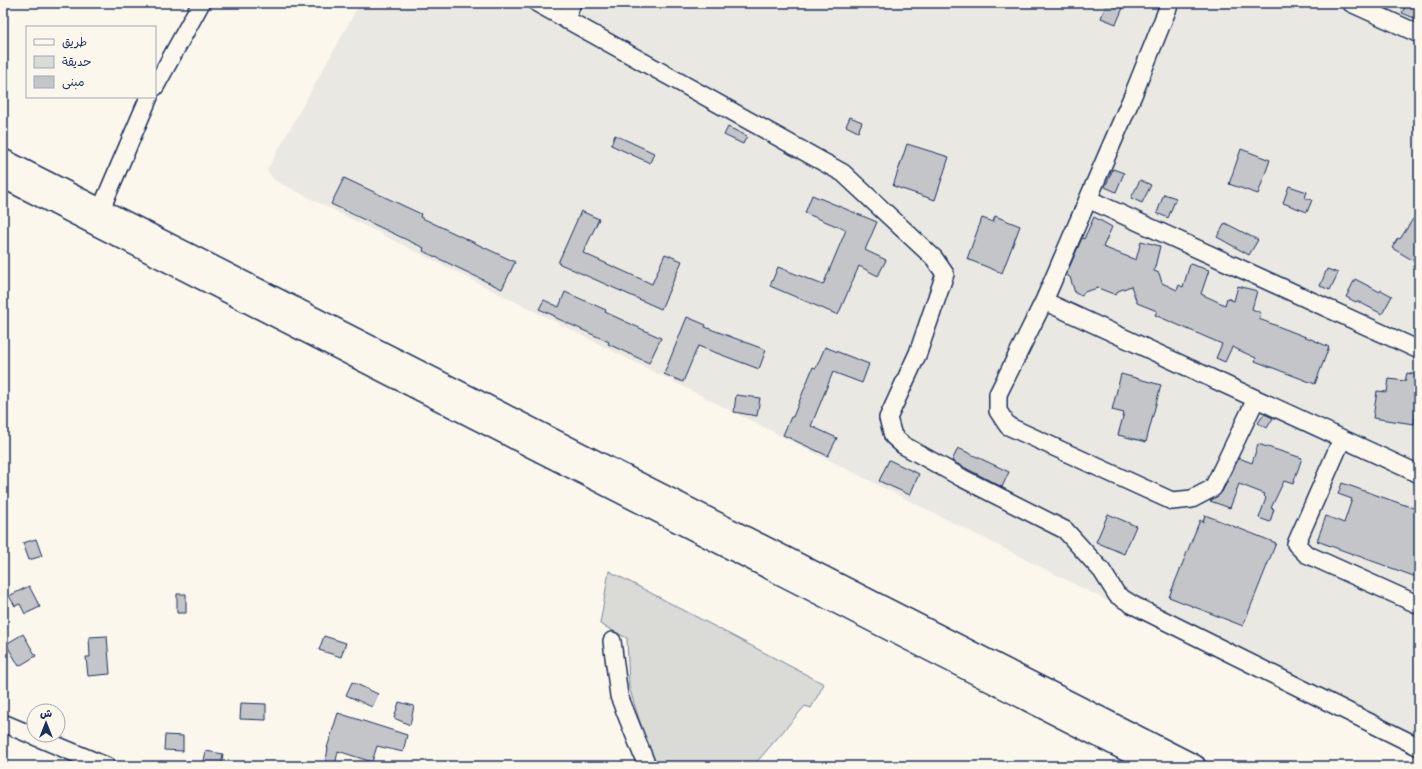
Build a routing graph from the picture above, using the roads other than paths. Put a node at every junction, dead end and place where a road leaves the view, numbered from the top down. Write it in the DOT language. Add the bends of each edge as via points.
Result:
graph roads {
  1 [pos="201,3"];
  2 [pos="537,3"];
  3 [pos="572,3"];
  4 [pos="1170,3"];
  5 [pos="1352,3"];
  6 [pos="566,20"];
  7 [pos="1419,34"];
  8 [pos="156,85"];
  9 [pos="149,98"];
  10 [pos="3,160"];
  11 [pos="3,177"];
  12 [pos="1088,199"];
  13 [pos="95,215"];
  14 [pos="1044,301"];
  15 [pos="1419,350"];
  16 [pos="1256,399"];
  17 [pos="1342,439"];
  18 [pos="1419,474"];
  19 [pos="1419,605"];
  20 [pos="612,641"];
  21 [pos="3,723"];
  22 [pos="1419,747"];
  23 [pos="106,766"];
  24 [pos="647,766"];
  25 [pos="1156,766"];
  26 [pos="1195,766"];
  1 -- 8 [label="street"];
  2 -- 6 [label="street"];
  3 -- 6 [label="street"];
  4 -- 12 [label="street"];
  5 -- 7 [label="street"];
  6 -- 22 [label="street" via="844,173 934,258 945,274 918,352 888,418 893,436 903,445 1065,530 1102,571 1117,595 1132,605"];
  9 -- 13 [label="street"];
  10 -- 13 [label="main road"];
  11 -- 13 [label="main road"];
  12 -- 14 [label="street"];
  12 -- 15 [label="street"];
  13 -- 25 [label="main road"];
  13 -- 26 [label="main road"];
  14 -- 16 [label="street"];
  14 -- 16 [label="street" via="998,394 998,411 1008,426 1172,501 1192,499 1213,488"];
  16 -- 17 [label="street"];
  17 -- 18 [label="street"];
  17 -- 19 [label="street" via="1296,544 1306,554"];
  20 -- 24 [label="street" via="619,696"];
  21 -- 23 [label="street"];
}
